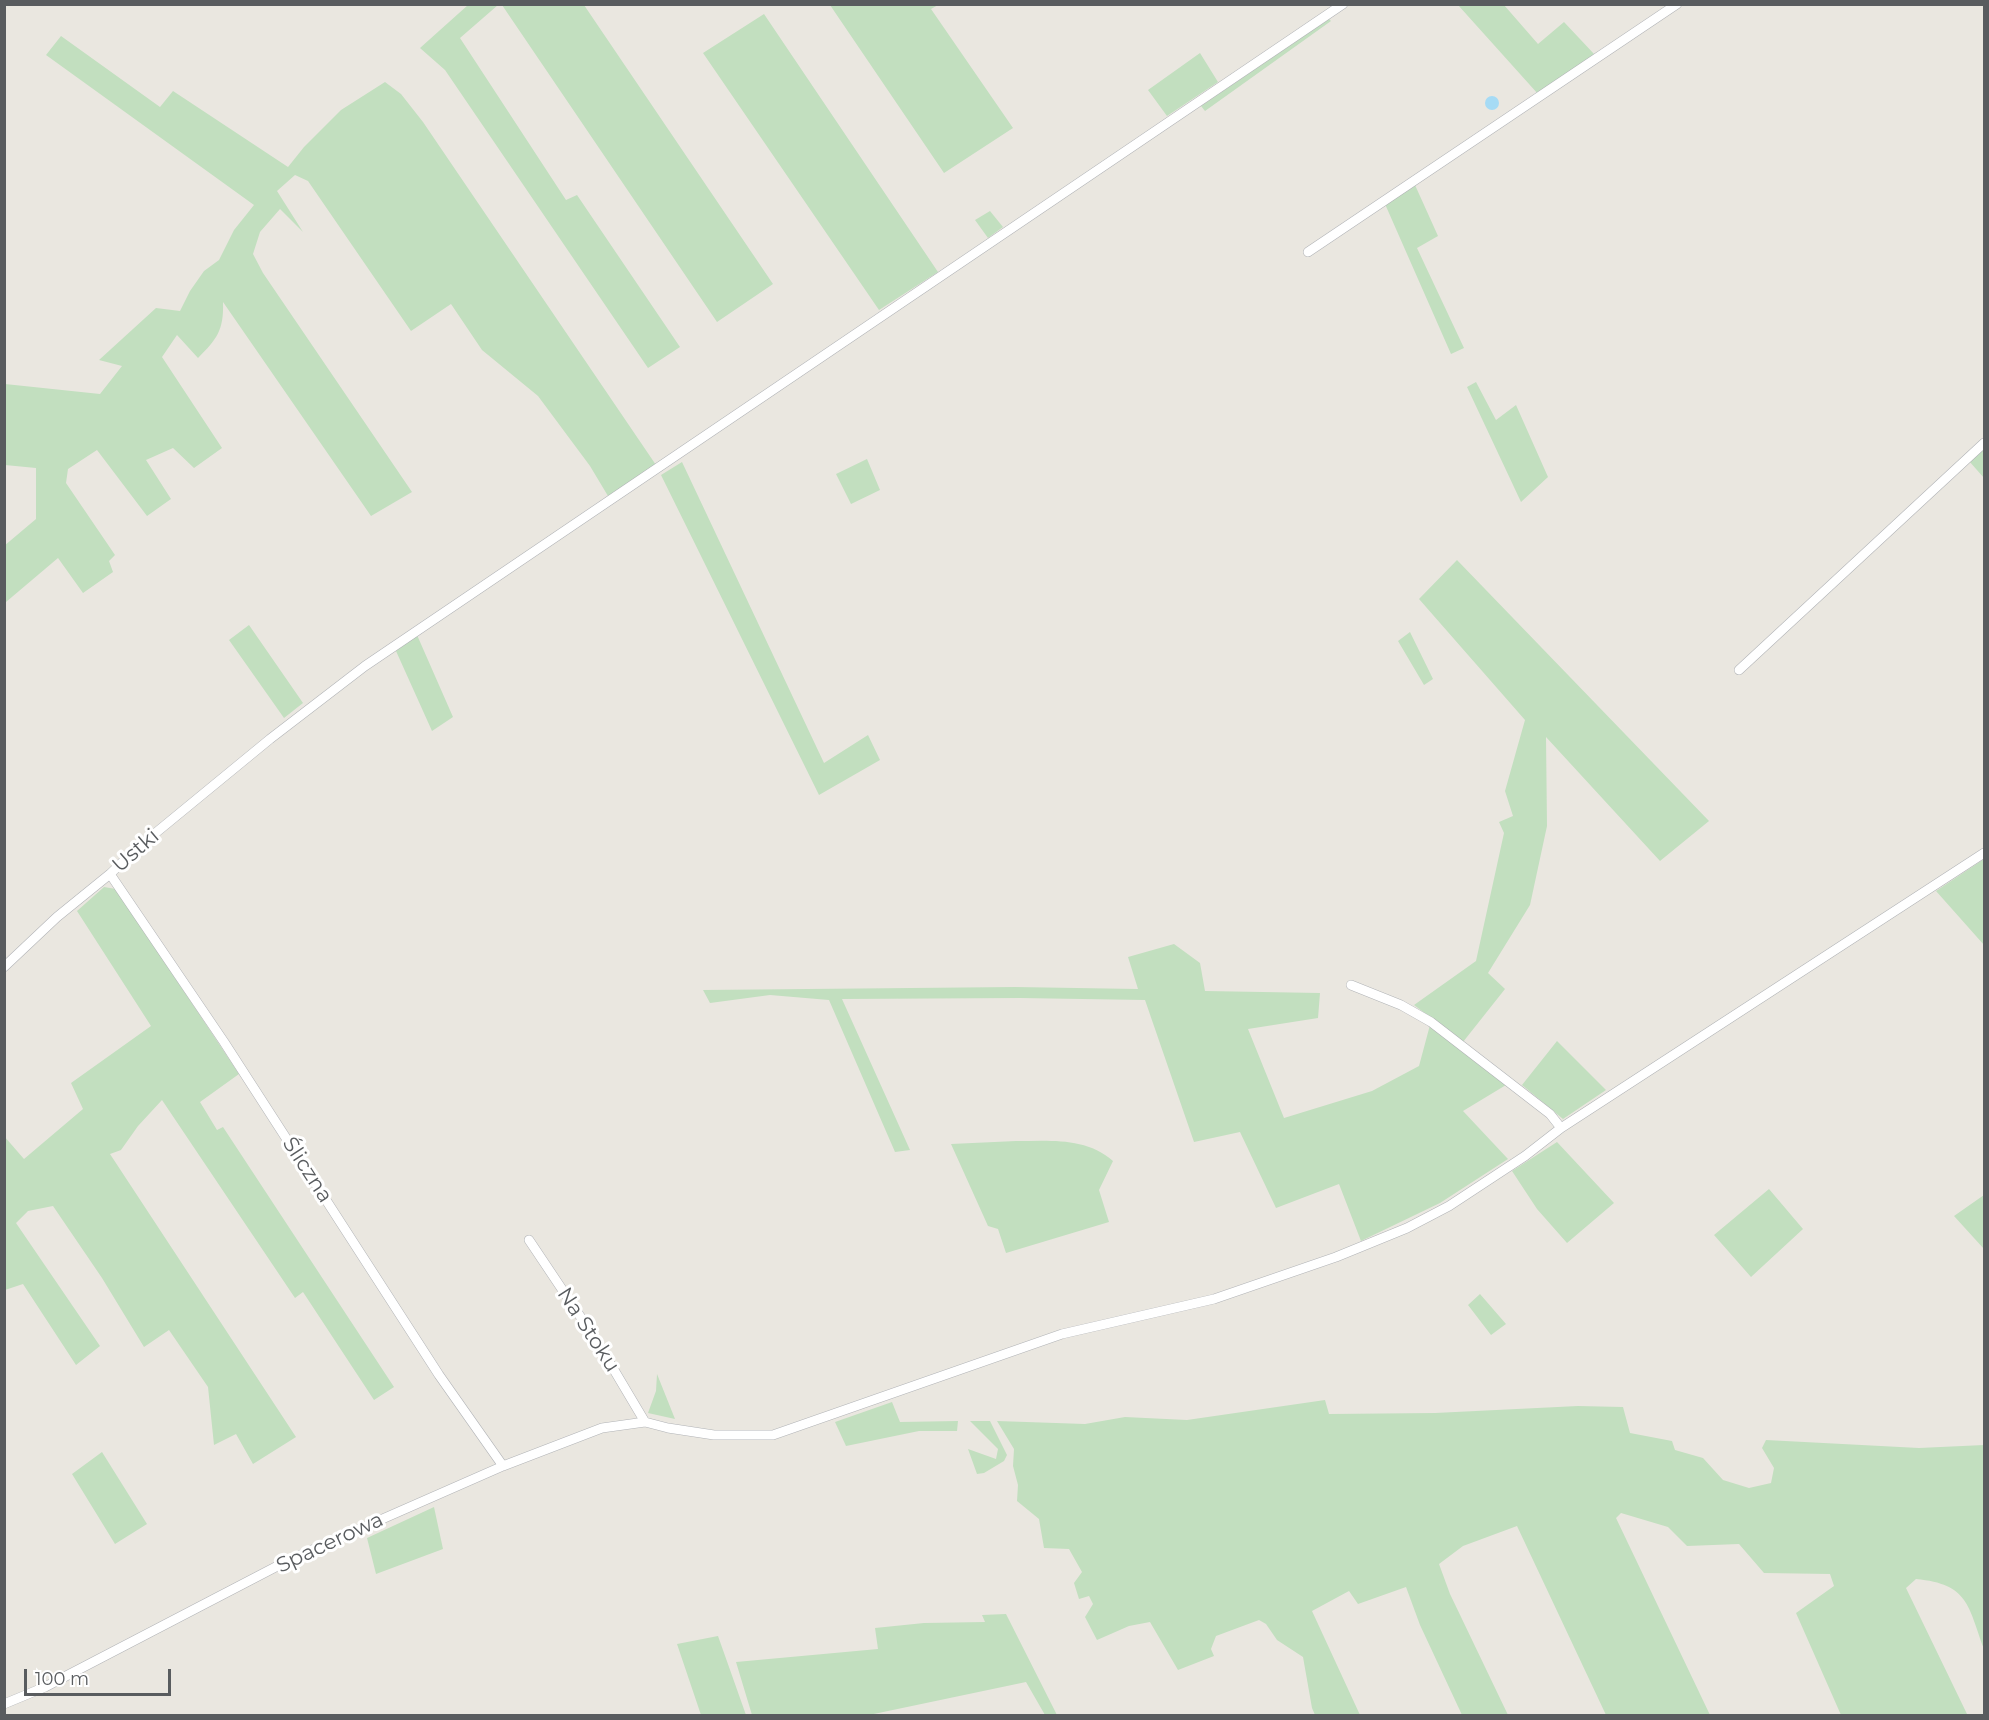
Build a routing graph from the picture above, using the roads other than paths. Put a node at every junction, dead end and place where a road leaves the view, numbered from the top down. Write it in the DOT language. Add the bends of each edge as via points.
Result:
graph roads {
  1 [pos="1343,4"];
  2 [pos="1677,4"];
  3 [pos="1308,252"];
  4 [pos="1984,443"];
  5 [pos="1739,670"];
  6 [pos="1984,853"];
  7 [pos="110,874"];
  8 [pos="4,967"];
  9 [pos="1352,985"];
  10 [pos="1561,1128"];
  11 [pos="529,1240"];
  12 [pos="645,1422"];
  13 [pos="503,1466"];
  14 [pos="4,1704"];
  1 -- 7 [label="street, Ustki" via="365,666 270,739"];
  2 -- 3 [label="street"];
  4 -- 5 [label="street"];
  6 -- 10 [label="street, Spacerowa"];
  7 -- 8 [label="street, Ustki"];
  7 -- 13 [label="street, Śliczna"];
  9 -- 10 [label="street" via="1431,1022 1550,1114"];
  10 -- 12 [label="street, Spacerowa" via="1449,1206 1407,1228 1214,1299 1062,1334 773,1435 714,1435"];
  11 -- 12 [label="street, Na Stoku"];
  12 -- 13 [label="street, Spacerowa" via="602,1428"];
  13 -- 14 [label="street, Spacerowa" via="289,1560"];
}
